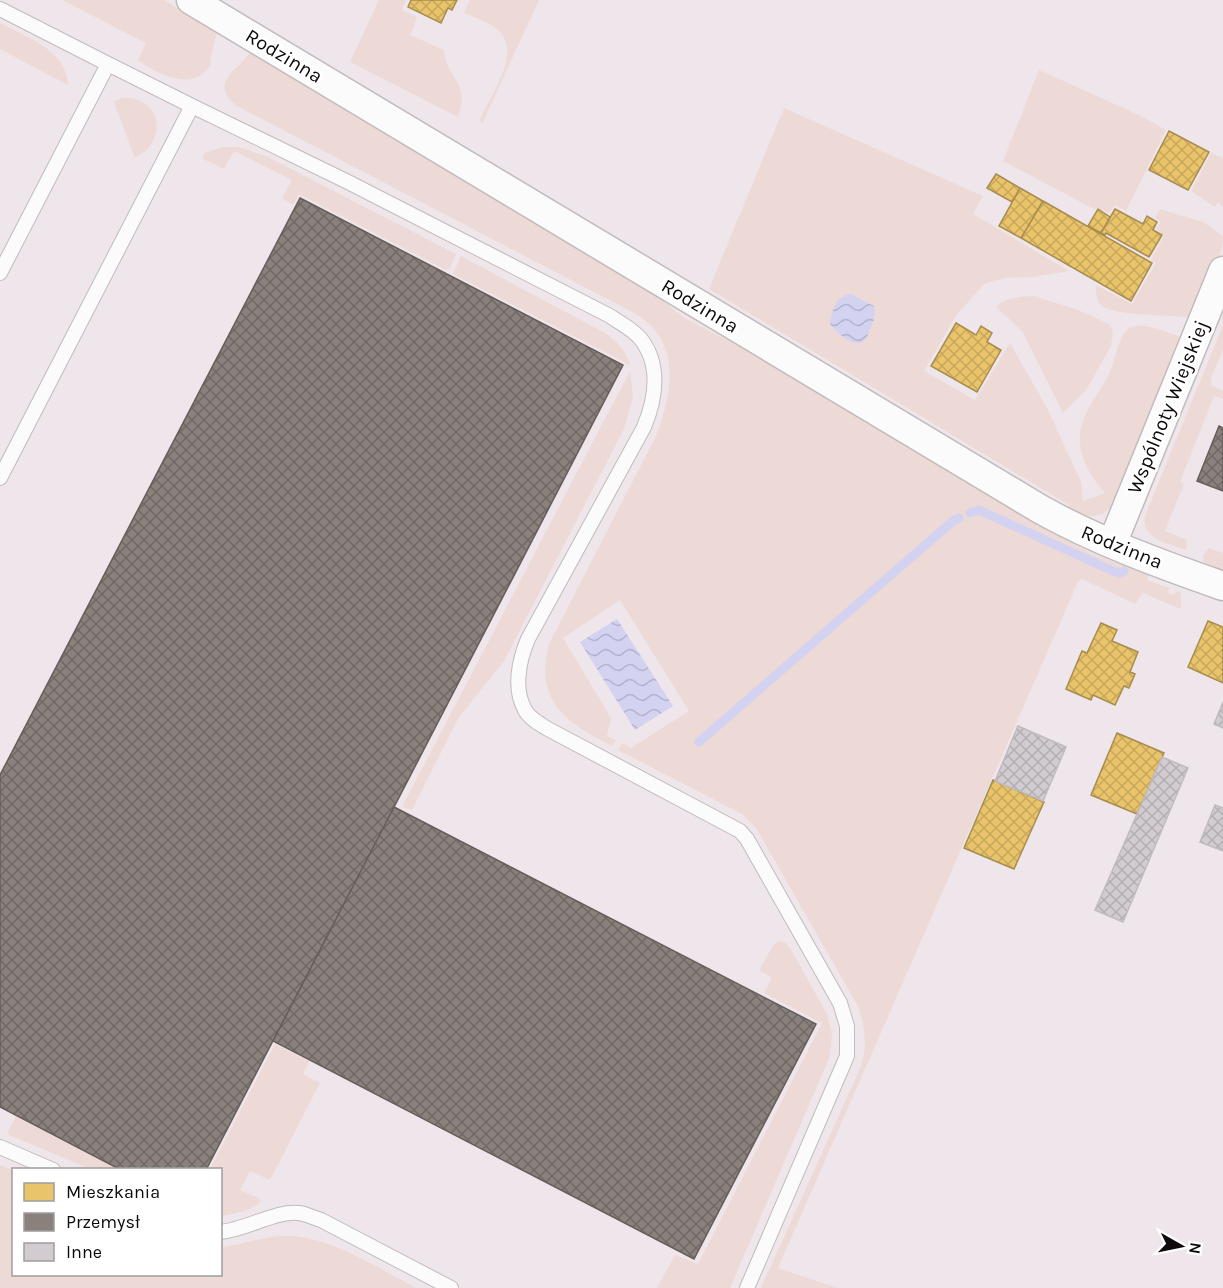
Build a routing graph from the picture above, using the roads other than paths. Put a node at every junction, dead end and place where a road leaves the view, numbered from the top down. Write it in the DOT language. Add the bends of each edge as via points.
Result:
graph roads {
  1 [pos="191,0"];
  2 [pos="0,9"];
  3 [pos="108,64"];
  4 [pos="192,106"];
  5 [pos="1223,271"];
  6 [pos="0,273"];
  7 [pos="0,478"];
  8 [pos="1112,544"];
  9 [pos="1223,586"];
  10 [pos="0,1147"];
  11 [pos="48,1168"];
  12 [pos="222,1232"];
  13 [pos="450,1288"];
  14 [pos="747,1288"];
  1 -- 8 [label="street, Rodzinna" via="1040,509"];
  2 -- 3 [label="lane"];
  3 -- 4 [label="lane"];
  3 -- 6 [label="lane"];
  4 -- 7 [label="lane"];
  4 -- 14 [label="lane" via="610,316 639,337 648,351 654,368 652,408 528,639 518,676 520,697 526,711 548,729 740,831 840,1003 847,1026 847,1056"];
  5 -- 8 [label="street, Wspólnoty Wiejskiej"];
  8 -- 9 [label="street, Rodzinna"];
  10 -- 11 [label="lane"];
  12 -- 13 [label="lane" via="282,1215 308,1215"];
}
